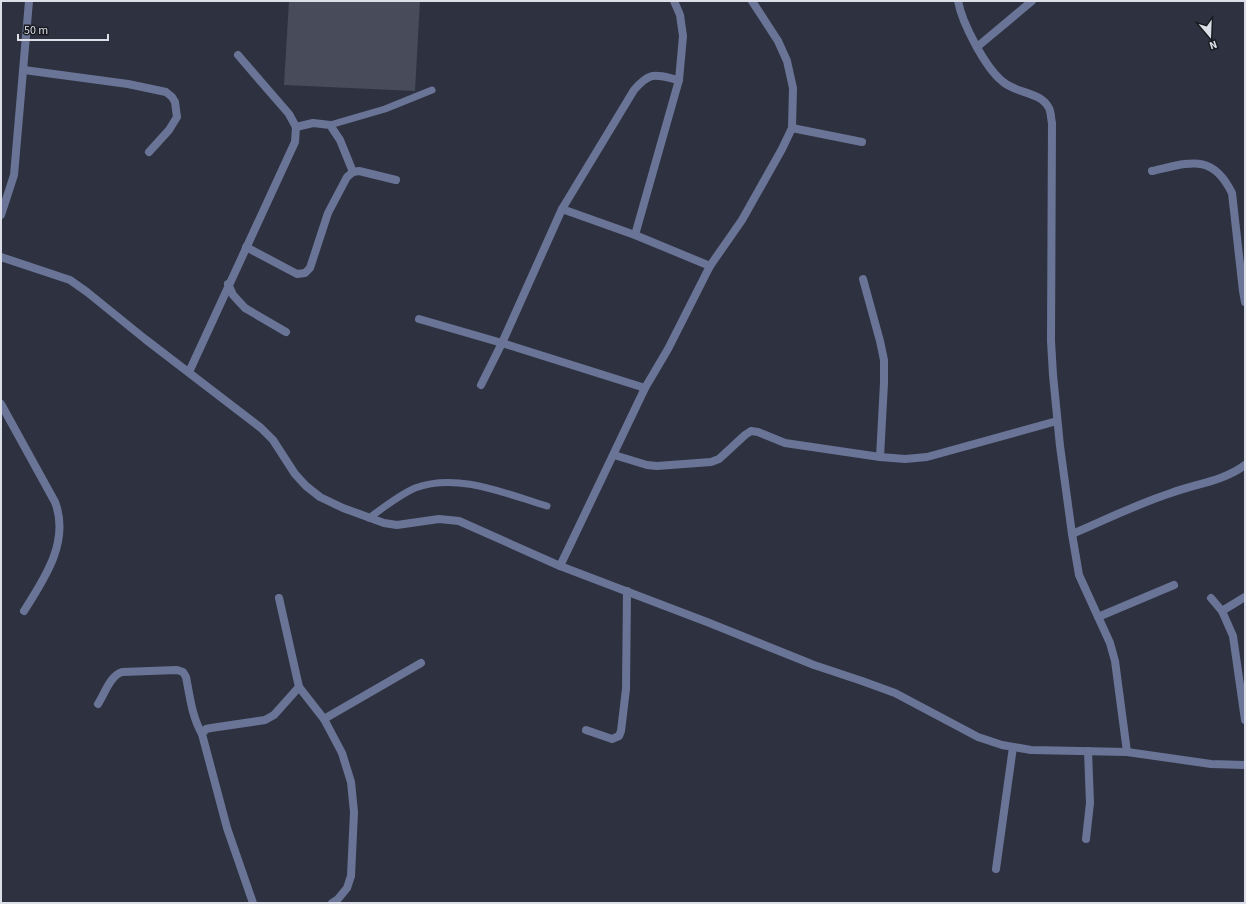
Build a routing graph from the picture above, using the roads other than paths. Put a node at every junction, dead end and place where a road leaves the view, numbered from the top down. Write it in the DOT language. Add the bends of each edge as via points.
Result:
graph roads {
  1 [pos="29,1"];
  2 [pos="674,1"];
  3 [pos="752,1"];
  4 [pos="958,1"];
  5 [pos="1032,1"];
  6 [pos="977,47"];
  7 [pos="238,55"];
  8 [pos="24,70"];
  9 [pos="679,80"];
  10 [pos="432,90"];
  11 [pos="330,125"];
  12 [pos="296,127"];
  13 [pos="792,128"];
  14 [pos="862,142"];
  15 [pos="149,152"];
  16 [pos="1152,171"];
  17 [pos="353,172"];
  18 [pos="396,180"];
  19 [pos="562,209"];
  20 [pos="1,215"];
  21 [pos="635,235"];
  22 [pos="246,248"];
  23 [pos="1,257"];
  24 [pos="710,266"];
  25 [pos="863,279"];
  26 [pos="228,284"];
  27 [pos="1245,302"];
  28 [pos="418,319"];
  29 [pos="286,332"];
  30 [pos="502,344"];
  31 [pos="189,372"];
  32 [pos="481,385"];
  33 [pos="645,388"];
  34 [pos="1,404"];
  35 [pos="1057,421"];
  36 [pos="614,455"];
  37 [pos="880,457"];
  38 [pos="1245,465"];
  39 [pos="547,506"];
  40 [pos="369,518"];
  41 [pos="1072,534"];
  42 [pos="560,566"];
  43 [pos="1174,585"];
  44 [pos="627,591"];
  45 [pos="1245,597"];
  46 [pos="280,598"];
  47 [pos="1211,598"];
  48 [pos="24,611"];
  49 [pos="1222,611"];
  50 [pos="1098,617"];
  51 [pos="421,663"];
  52 [pos="299,687"];
  53 [pos="98,704"];
  54 [pos="324,719"];
  55 [pos="1245,720"];
  56 [pos="586,730"];
  57 [pos="202,734"];
  58 [pos="1013,747"];
  59 [pos="1088,751"];
  60 [pos="1127,752"];
  61 [pos="1245,766"];
  62 [pos="1086,839"];
  63 [pos="996,869"];
  64 [pos="253,903"];
  65 [pos="332,903"];
  1 -- 8 [label="street"];
  2 -- 9 [label="street" via="680,15 683,36"];
  3 -- 13 [label="street" via="778,41 787,61 792,88"];
  4 -- 6 [label="street"];
  5 -- 6 [label="street"];
  6 -- 35 [label="street" via="1002,82 1039,97 1049,108 1052,124 1051,341"];
  7 -- 12 [label="street" via="289,114"];
  8 -- 15 [label="street" via="128,84 166,92 175,102 177,117 170,130"];
  8 -- 20 [label="street" via="14,175"];
  9 -- 19 [label="street" via="655,75 647,76 642,81 634,90"];
  9 -- 21 [label="street"];
  10 -- 11 [label="lane" via="385,109"];
  11 -- 12 [label="street" via="313,123"];
  11 -- 17 [label="street" via="340,140"];
  12 -- 22 [label="street" via="295,142"];
  13 -- 14 [label="street"];
  13 -- 24 [label="street" via="742,220"];
  16 -- 27 [label="street" via="1201,163 1220,173 1232,194"];
  17 -- 18 [label="street" via="359,171"];
  17 -- 22 [label="street" via="347,177 328,213 310,268 305,273 297,274"];
  19 -- 21 [label="street"];
  19 -- 30 [label="street"];
  21 -- 24 [label="street"];
  22 -- 26 [label="street"];
  23 -- 31 [label="street" via="70,280"];
  24 -- 33 [label="street"];
  25 -- 37 [label="street" via="884,360"];
  26 -- 29 [label="street" via="245,308"];
  26 -- 31 [label="street"];
  28 -- 30 [label="street"];
  30 -- 32 [label="street"];
  30 -- 33 [label="street"];
  31 -- 40 [label="street" via="261,428 273,440 306,486 320,497"];
  33 -- 36 [label="street"];
  34 -- 48 [label="street" via="54,502 60,518 52,564"];
  35 -- 37 [label="street" via="927,457"];
  35 -- 41 [label="street"];
  36 -- 37 [label="street" via="657,466 711,462 719,459 751,431 785,443"];
  36 -- 42 [label="street"];
  38 -- 41 [label="street" via="1223,477 1157,498"];
  39 -- 40 [label="lane" via="480,486 454,482 427,484 414,489"];
  40 -- 42 [label="street" via="397,525 439,519 459,521"];
  41 -- 50 [label="street" via="1079,575"];
  42 -- 44 [label="street"];
  43 -- 50 [label="street"];
  44 -- 56 [label="street" via="626,689 621,731 619,736 612,739"];
  44 -- 58 [label="street" via="895,694 978,737"];
  45 -- 49 [label="street"];
  46 -- 52 [label="street"];
  47 -- 49 [label="street"];
  49 -- 55 [label="street" via="1234,636"];
  50 -- 60 [label="street" via="1115,661"];
  51 -- 54 [label="street"];
  52 -- 54 [label="street"];
  52 -- 57 [label="street" via="274,715 265,720 206,729"];
  53 -- 57 [label="street" via="117,674 177,670 186,677 193,715"];
  54 -- 65 [label="street" via="342,753 352,782 354,812 351,876 347,888"];
  57 -- 64 [label="street" via="227,828"];
  58 -- 59 [label="street" via="1031,750"];
  58 -- 63 [label="street"];
  59 -- 60 [label="street"];
  59 -- 62 [label="street" via="1090,803"];
  60 -- 61 [label="street" via="1211,764"];
}
